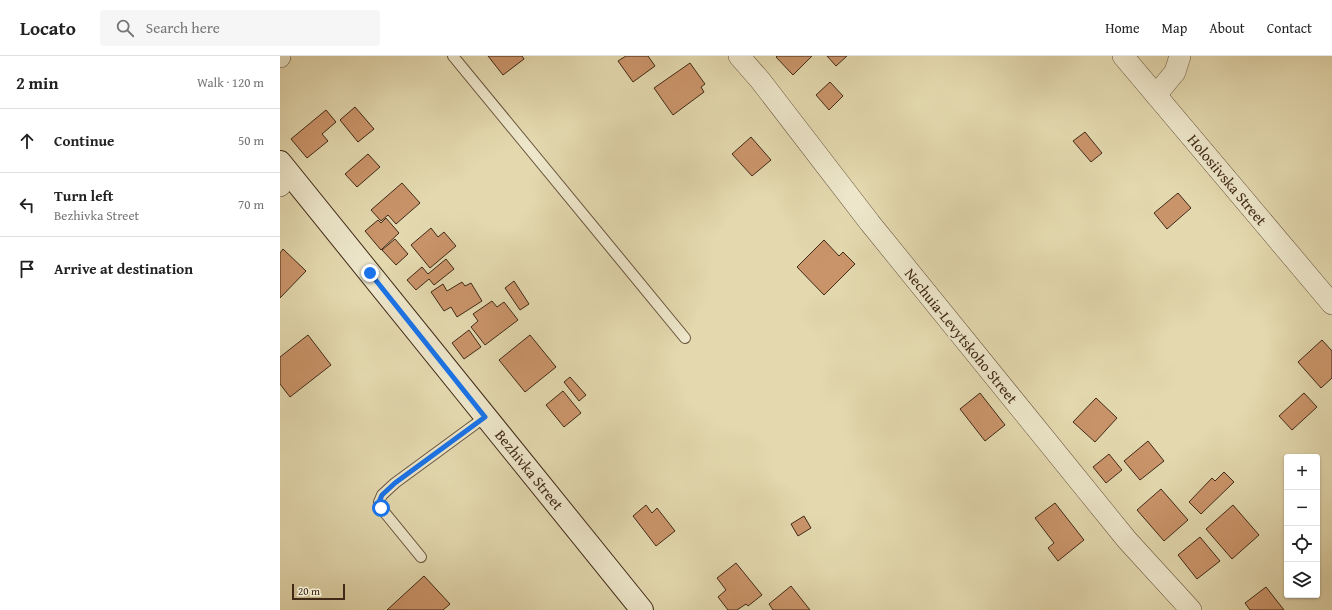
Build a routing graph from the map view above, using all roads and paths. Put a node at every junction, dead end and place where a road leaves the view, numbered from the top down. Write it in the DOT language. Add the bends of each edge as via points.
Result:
graph roads {
  1 [pos="453,56"];
  2 [pos="739,56"];
  3 [pos="1123,56"];
  4 [pos="1180,56"];
  5 [pos="1156,96"];
  6 [pos="283,174"];
  7 [pos="1332,304"];
  8 [pos="685,338"];
  9 [pos="485,417"];
  10 [pos="421,557"];
  11 [pos="642,610"];
  12 [pos="1191,610"];
  1 -- 8 [label="lane"];
  2 -- 12 [label="street, Nechuia-Levytskoho Street" via="875,229 1127,540"];
  3 -- 5 [label="street, Holosiivska Street"];
  4 -- 5 [label="street" via="1175,72"];
  5 -- 7 [label="street, Holosiivska Street"];
  6 -- 9 [label="main road, Bezhivka Street"];
  9 -- 10 [label="lane" via="382,495 379,502 381,508"];
  9 -- 11 [label="main road, Bezhivka Street"];
}
